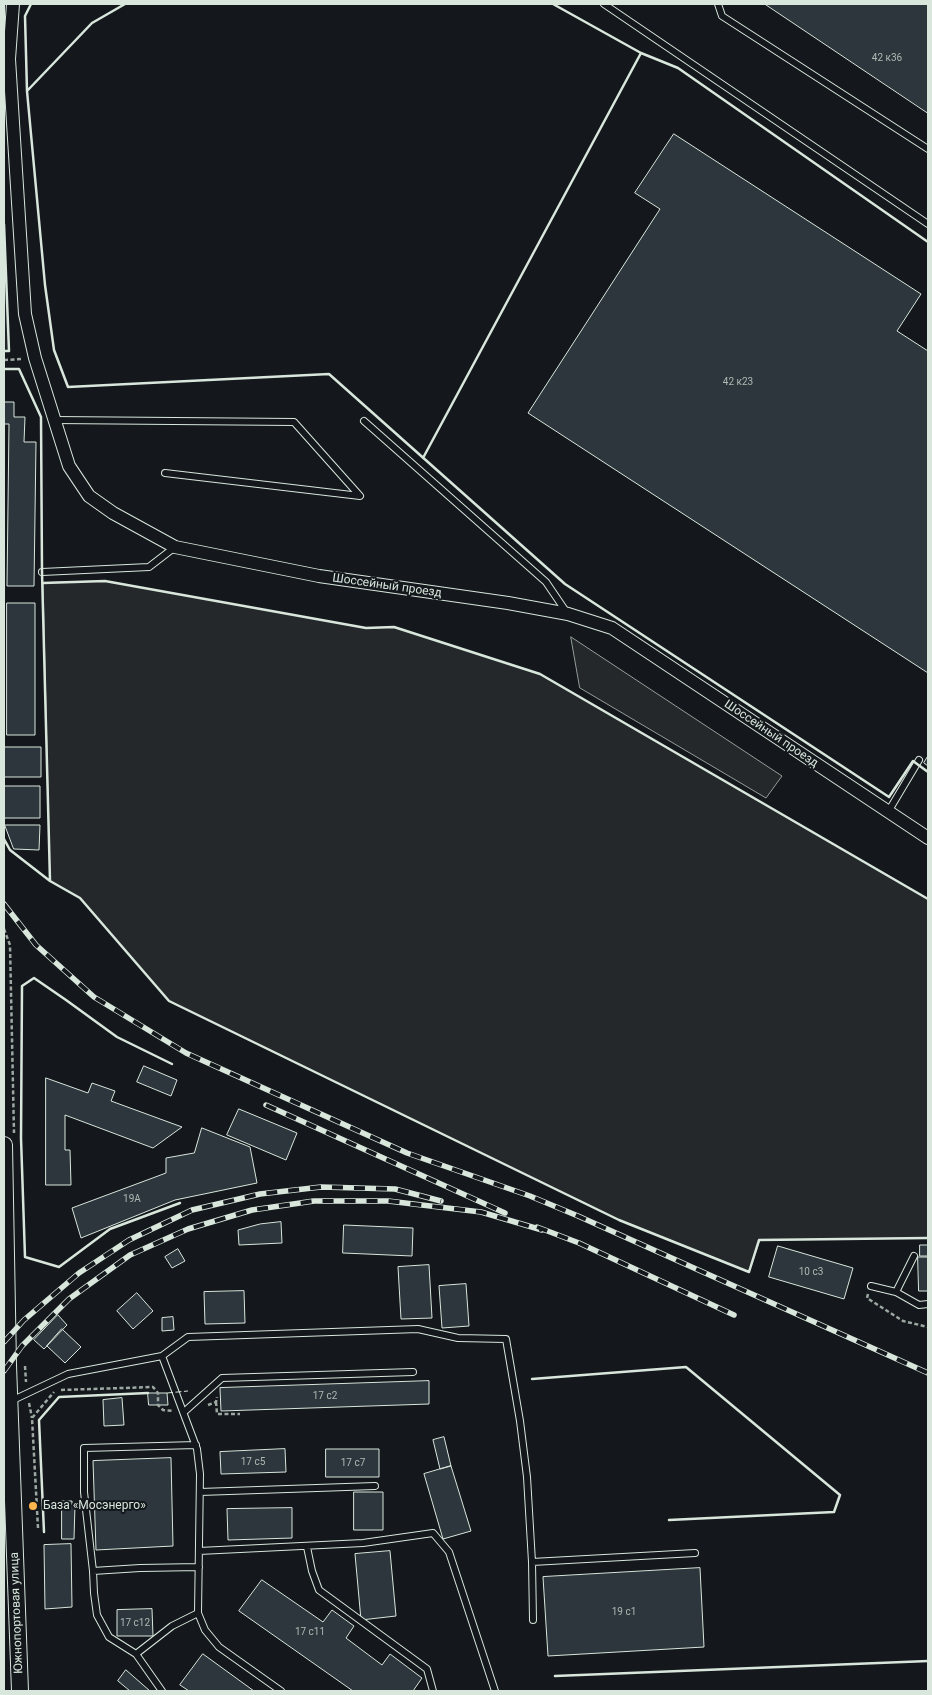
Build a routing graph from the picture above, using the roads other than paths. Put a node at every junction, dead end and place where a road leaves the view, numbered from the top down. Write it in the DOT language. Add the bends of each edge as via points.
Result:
graph roads {
  1 [pos="13,4"];
  2 [pos="604,4"];
  3 [pos="718,4"];
  4 [pos="928,149"];
  5 [pos="928,224"];
  6 [pos="54,420"];
  7 [pos="364,421"];
  8 [pos="165,473"];
  9 [pos="175,547"];
  10 [pos="42,572"];
  11 [pos="568,614"];
  12 [pos="919,760"];
  13 [pos="888,812"];
  14 [pos="928,838"];
  15 [pos="4,1145"];
  16 [pos="914,1256"];
  17 [pos="871,1286"];
  18 [pos="896,1292"];
  19 [pos="928,1304"];
  20 [pos="162,1356"];
  21 [pos="413,1372"];
  22 [pos="10,1402"];
  23 [pos="184,1412"];
  24 [pos="196,1445"];
  25 [pos="375,1486"];
  26 [pos="200,1492"];
  27 [pos="307,1547"];
  28 [pos="199,1551"];
  29 [pos="695,1553"];
  30 [pos="532,1562"];
  31 [pos="199,1567"];
  32 [pos="93,1571"];
  33 [pos="198,1613"];
  34 [pos="533,1620"];
  35 [pos="136,1654"];
  36 [pos="20,1691"];
  37 [pos="162,1691"];
  38 [pos="281,1691"];
  39 [pos="433,1691"];
  40 [pos="495,1691"];
  1 -- 6 [label="street, Шоссейный проезд" via="9,59 26,314 35,358"];
  2 -- 5 [label="lane"];
  3 -- 4 [label="lane" via="722,16"];
  6 -- 8 [label="lane" via="294,422 360,496"];
  6 -- 9 [label="street, Шоссейный проезд" via="70,466 89,496"];
  7 -- 11 [label="lane" via="546,582"];
  9 -- 10 [label="lane" via="149,567"];
  9 -- 11 [label="street, Шоссейный проезд" via="319,576"];
  11 -- 13 [label="street, Шоссейный проезд" via="612,628"];
  12 -- 13 [label="lane"];
  13 -- 14 [label="street, Шоссейный проезд"];
  15 -- 22 [label="street, Южнопортовая улица"];
  16 -- 18 [label="lane"];
  17 -- 18 [label="lane"];
  18 -- 19 [label="lane" via="919,1305"];
  20 -- 22 [label="lane" via="68,1374"];
  20 -- 23 [label="lane"];
  20 -- 30 [label="lane" via="188,1337 418,1329 458,1338 506,1339 527,1477"];
  21 -- 23 [label="lane" via="222,1378"];
  22 -- 36 [label="street, Южнопортовая улица"];
  23 -- 24 [label="lane"];
  24 -- 26 [label="lane"];
  24 -- 32 [label="lane" via="84,1448 84,1492"];
  25 -- 26 [label="lane"];
  26 -- 28 [label="lane"];
  27 -- 28 [label="lane"];
  27 -- 39 [label="lane" via="319,1590 427,1669"];
  27 -- 40 [label="lane" via="433,1533 449,1552"];
  28 -- 31 [label="lane"];
  29 -- 30 [label="lane"];
  30 -- 34 [label="lane"];
  31 -- 32 [label="lane"];
  31 -- 33 [label="lane"];
  32 -- 35 [label="lane" via="97,1615 109,1637"];
  33 -- 35 [label="lane" via="172,1626"];
  33 -- 38 [label="lane" via="205,1630 220,1647"];
  35 -- 37 [label="lane"];
}
